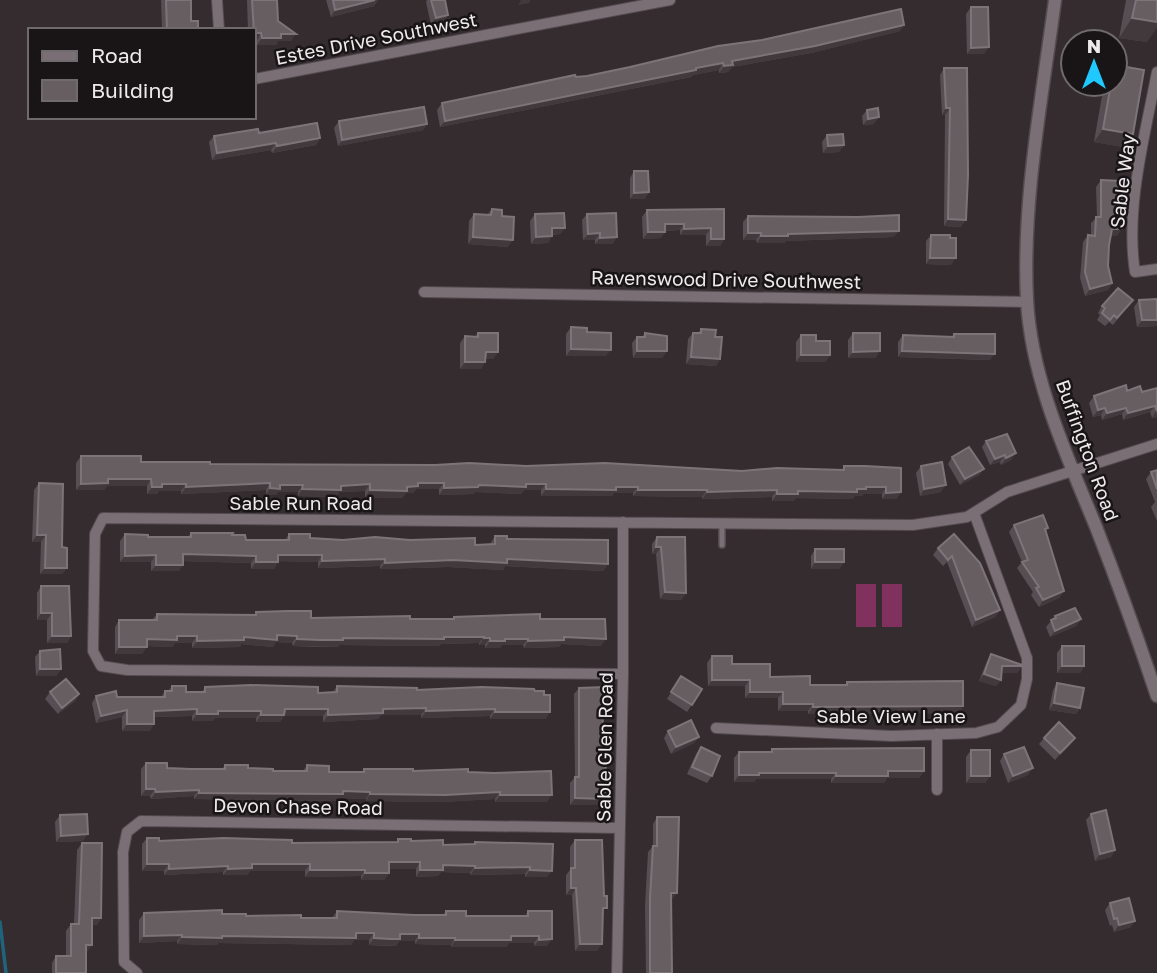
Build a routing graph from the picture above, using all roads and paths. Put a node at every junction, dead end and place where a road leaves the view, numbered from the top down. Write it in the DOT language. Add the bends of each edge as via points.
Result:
graph roads {
  1 [pos="217,0"];
  2 [pos="670,0"];
  3 [pos="1055,0"];
  4 [pos="219,28"];
  5 [pos="1157,72"];
  6 [pos="256,79"];
  7 [pos="1155,93"];
  8 [pos="1157,269"];
  9 [pos="424,292"];
  10 [pos="1027,302"];
  11 [pos="1157,444"];
  12 [pos="1073,470"];
  13 [pos="974,513"];
  14 [pos="623,522"];
  15 [pos="722,523"];
  16 [pos="722,545"];
  17 [pos="623,674"];
  18 [pos="1157,696"];
  19 [pos="716,728"];
  20 [pos="937,734"];
  21 [pos="937,790"];
  22 [pos="620,828"];
  23 [pos="137,973"];
  24 [pos="617,973"];
  1 -- 4 [label="street"];
  2 -- 6 [label="street, Estes Drive Southwest"];
  3 -- 10 [label="street, Buffington Road" via="1029,219"];
  5 -- 7 [label="street, Sable Way"];
  7 -- 8 [label="street, Sable Way" via="1137,171 1132,254 1135,272"];
  9 -- 10 [label="street, Ravenswood Drive Southwest"];
  10 -- 12 [label="street, Buffington Road" via="1037,360"];
  11 -- 12 [label="street, Sable Run Road"];
  12 -- 13 [label="street, Sable Run Road" via="1007,492"];
  12 -- 18 [label="street, Buffington Road" via="1128,607"];
  13 -- 15 [label="street, Sable Run Road" via="913,525"];
  13 -- 20 [label="street, Sable View Lane" via="1027,658 1027,679 1021,705 998,727"];
  14 -- 15 [label="street, Sable Run Road"];
  14 -- 17 [label="street, Sable Glen Road"];
  14 -- 17 [label="street, Sable Run Road" via="103,518 95,534 93,651 101,666 127,670"];
  15 -- 16 [label="lane"];
  17 -- 22 [label="street, Sable Glen Road"];
  19 -- 20 [label="street, Sable View Lane"];
  20 -- 21 [label="street"];
  22 -- 23 [label="street, Devon Chase Road" via="141,821 127,832 123,852 124,962"];
  22 -- 24 [label="street, Sable Glen Road"];
}
